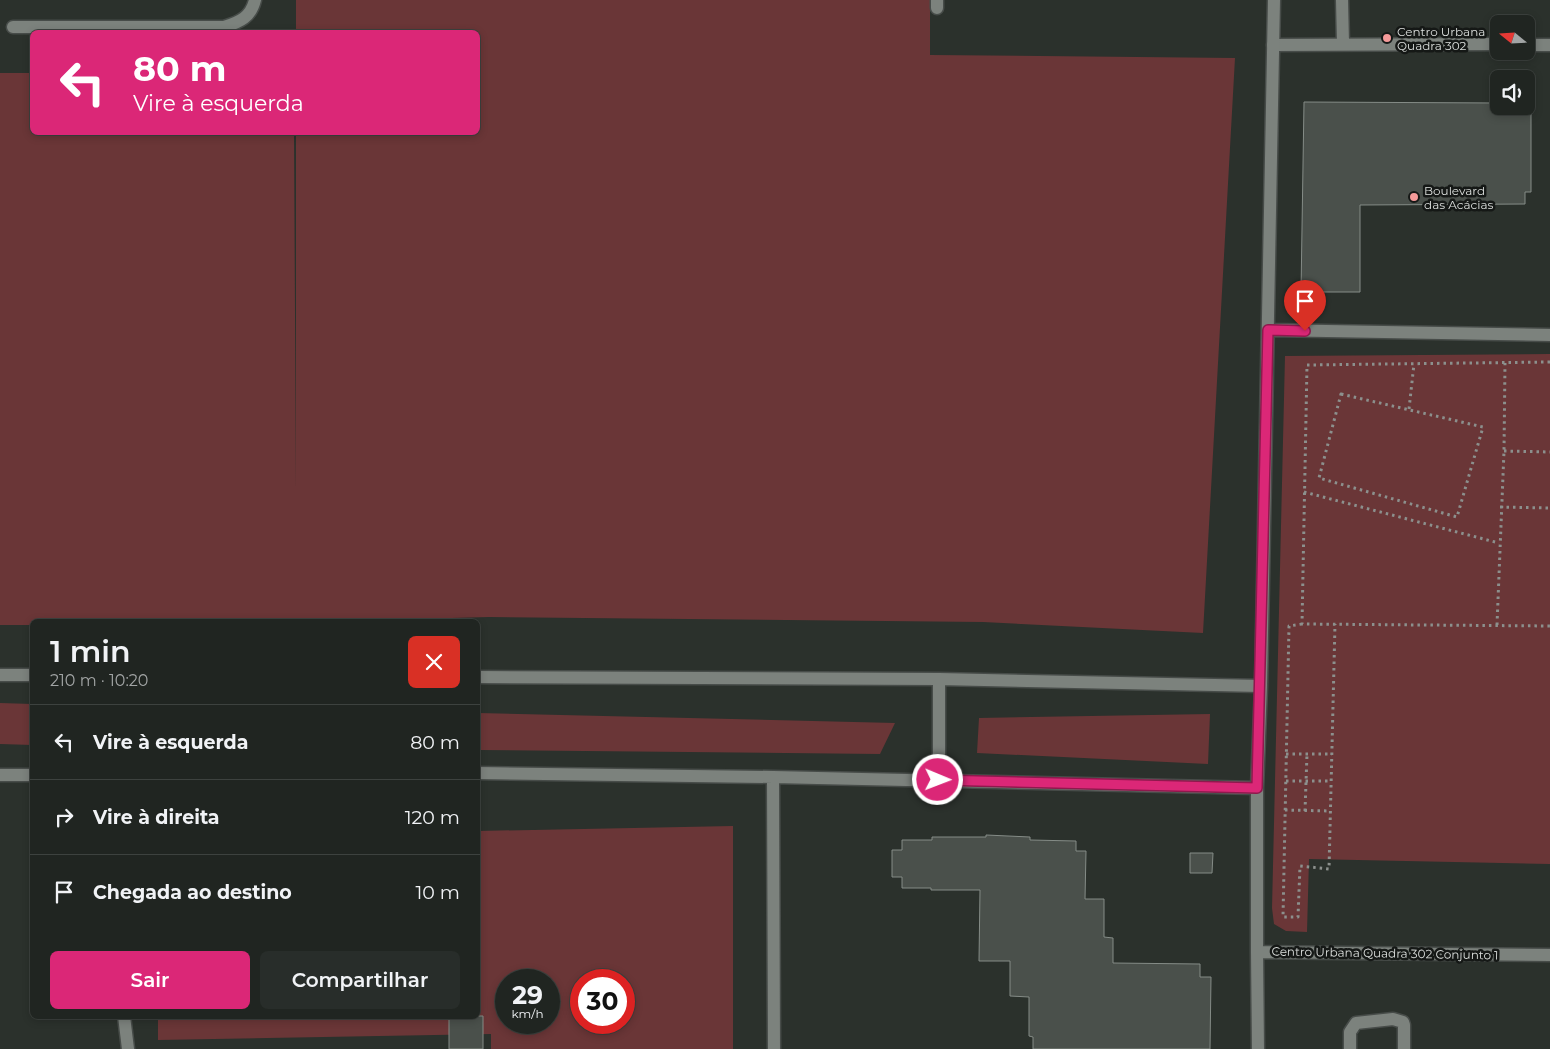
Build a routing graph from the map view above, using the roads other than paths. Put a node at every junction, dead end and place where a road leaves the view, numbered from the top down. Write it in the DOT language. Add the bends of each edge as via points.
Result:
graph roads {
  1 [pos="255,0"];
  2 [pos="1274,0"];
  3 [pos="1342,0"];
  4 [pos="13,27"];
  5 [pos="1343,43"];
  6 [pos="1273,44"];
  7 [pos="1490,44"];
  8 [pos="1535,44"];
  9 [pos="1550,45"];
  10 [pos="1268,330"];
  11 [pos="1550,335"];
  12 [pos="0,675"];
  13 [pos="30,675"];
  14 [pos="480,677"];
  15 [pos="938,680"];
  16 [pos="1260,686"];
  17 [pos="480,773"];
  18 [pos="0,775"];
  19 [pos="30,775"];
  20 [pos="773,777"];
  21 [pos="938,780"];
  22 [pos="1257,788"];
  23 [pos="1257,952"];
  24 [pos="1550,955"];
  25 [pos="124,1019"];
  26 [pos="128,1049"];
  27 [pos="774,1049"];
  28 [pos="1258,1049"];
  29 [pos="1350,1049"];
  30 [pos="1404,1049"];
  1 -- 4 [label="street" via="248,16 239,23 224,27"];
  2 -- 6 [label="street"];
  3 -- 5 [label="street"];
  5 -- 6 [label="street"];
  5 -- 7 [label="street"];
  6 -- 10 [label="street"];
  8 -- 9 [label="street"];
  10 -- 11 [label="street"];
  10 -- 16 [label="street"];
  12 -- 13 [label="street"];
  14 -- 15 [label="street"];
  15 -- 16 [label="street"];
  15 -- 21 [label="street"];
  16 -- 22 [label="street"];
  17 -- 20 [label="street"];
  18 -- 19 [label="street"];
  20 -- 21 [label="street"];
  20 -- 27 [label="street"];
  21 -- 22 [label="street"];
  22 -- 23 [label="street"];
  23 -- 24 [label="street, Centro Urbana Quadra 302 Conjunto 1"];
  23 -- 28 [label="street, Centro Urbana Quadra 302 Conjunto 1"];
  25 -- 26 [label="street"];
  29 -- 30 [label="street" via="1350,1032 1356,1023 1393,1020 1403,1022"];
}
